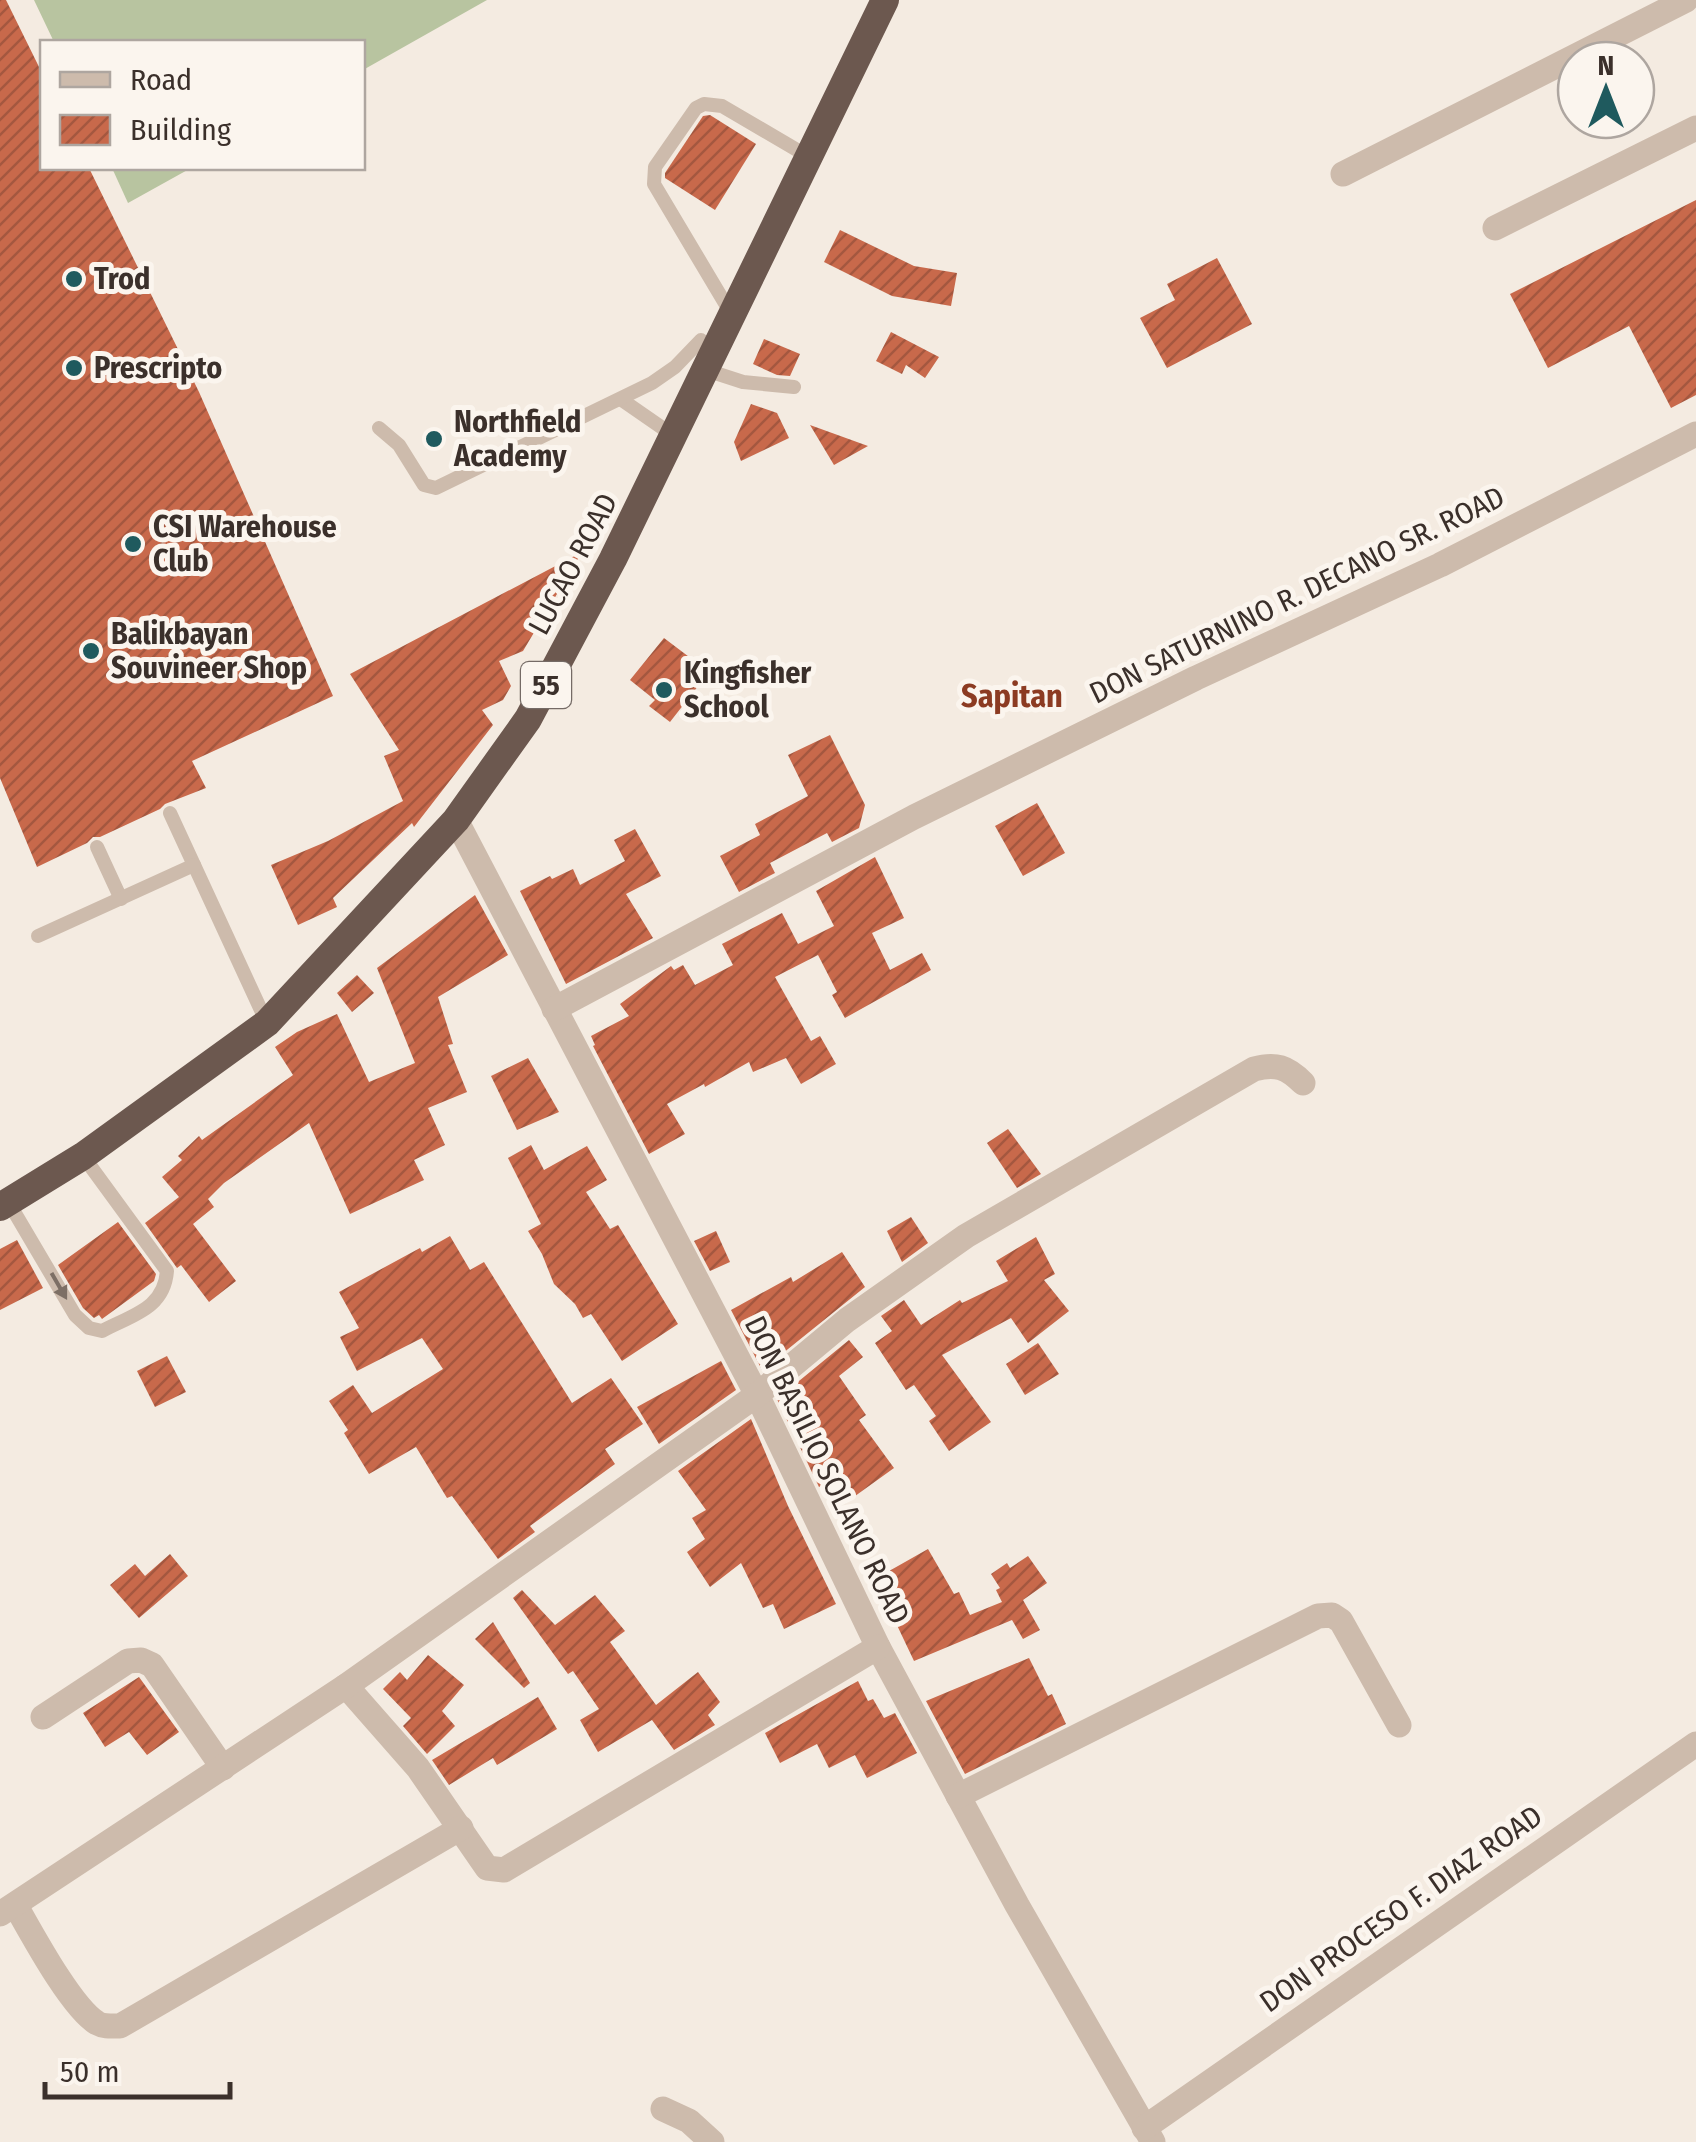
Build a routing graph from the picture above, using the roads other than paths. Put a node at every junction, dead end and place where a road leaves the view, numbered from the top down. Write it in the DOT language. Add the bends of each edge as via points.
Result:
graph roads {
  1 [pos="885,0"];
  2 [pos="1686,0"];
  3 [pos="1696,128"];
  4 [pos="809,157"];
  5 [pos="1343,174"];
  6 [pos="1495,228"];
  7 [pos="732,316"];
  8 [pos="701,340"];
  9 [pos="706,370"];
  10 [pos="794,387"];
  11 [pos="622,400"];
  12 [pos="379,428"];
  13 [pos="1696,434"];
  14 [pos="675,437"];
  15 [pos="170,814"];
  16 [pos="456,820"];
  17 [pos="97,847"];
  18 [pos="194,865"];
  19 [pos="121,899"];
  20 [pos="38,936"];
  21 [pos="554,1009"];
  22 [pos="267,1024"];
  23 [pos="1302,1083"];
  24 [pos="83,1156"];
  25 [pos="4,1205"];
  26 [pos="757,1395"];
  27 [pos="878,1647"];
  28 [pos="346,1686"];
  29 [pos="43,1717"];
  30 [pos="1399,1726"];
  31 [pos="1696,1744"];
  32 [pos="223,1768"];
  33 [pos="958,1796"];
  34 [pos="460,1828"];
  35 [pos="8,1910"];
  36 [pos="663,2109"];
  37 [pos="1148,2135"];
  38 [pos="712,2142"];
  1 -- 4 [label="highway, LUCAO ROAD / 55"];
  2 -- 5 [label="street"];
  3 -- 6 [label="street"];
  4 -- 7 [label="highway, LUCAO ROAD / 55"];
  4 -- 7 [label="lane" via="722,106 704,104 655,168 658,192"];
  7 -- 9 [label="highway, LUCAO ROAD / 55"];
  8 -- 11 [label="lane" via="675,367"];
  9 -- 10 [label="lane"];
  9 -- 14 [label="highway, LUCAO ROAD / 55"];
  11 -- 12 [label="lane" via="436,488 424,484"];
  11 -- 14 [label="lane"];
  13 -- 21 [label="street, DON SATURNINO R. DECANO SR. ROAD" via="914,817"];
  14 -- 16 [label="highway, LUCAO ROAD / 55" via="528,718"];
  15 -- 18 [label="lane"];
  16 -- 21 [label="street, DON BASILIO SOLANO ROAD"];
  16 -- 22 [label="highway, LUCAO ROAD / 55"];
  17 -- 19 [label="lane"];
  18 -- 19 [label="lane"];
  18 -- 22 [label="lane"];
  19 -- 20 [label="lane"];
  21 -- 26 [label="street, DON BASILIO SOLANO ROAD"];
  22 -- 24 [label="highway, LUCAO ROAD / 55"];
  23 -- 26 [label="street" via="1290,1070 1268,1065 1203,1097 966,1236 847,1320"];
  24 -- 25 [label="highway, LUCAO ROAD / 55"];
  25 -- 24 [label="lane, one-way" via="89,1328 102,1331 156,1302 166,1272"];
  26 -- 27 [label="street, DON BASILIO SOLANO ROAD"];
  26 -- 28 [label="street"];
  27 -- 33 [label="street, DON BASILIO SOLANO ROAD"];
  27 -- 34 [label="street" via="504,1870 487,1868"];
  28 -- 32 [label="street"];
  28 -- 34 [label="street"];
  29 -- 32 [label="street" via="128,1661 141,1660 152,1664"];
  30 -- 33 [label="street" via="1341,1621 1318,1616"];
  31 -- 37 [label="street, DON PROCESO F. DIAZ ROAD"];
  32 -- 35 [label="street"];
  33 -- 37 [label="street, DON BASILIO SOLANO ROAD"];
  34 -- 35 [label="street" via="120,2026 88,2016"];
  36 -- 38 [label="street"];
}
